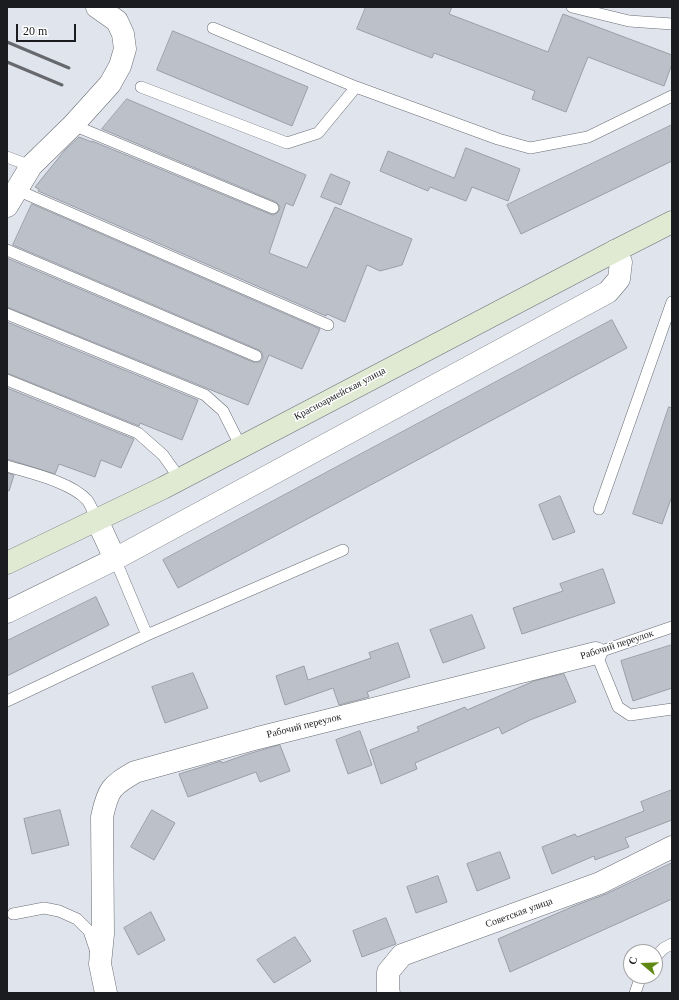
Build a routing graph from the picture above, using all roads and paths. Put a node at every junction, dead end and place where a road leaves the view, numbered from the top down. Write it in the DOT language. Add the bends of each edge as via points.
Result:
graph roads {
  1 [pos="97,7"];
  2 [pos="572,7"];
  3 [pos="672,24"];
  4 [pos="213,28"];
  5 [pos="142,87"];
  6 [pos="356,87"];
  7 [pos="672,96"];
  8 [pos="73,125"];
  9 [pos="7,157"];
  10 [pos="31,166"];
  11 [pos="12,198"];
  12 [pos="273,208"];
  13 [pos="672,222"];
  14 [pos="7,250"];
  15 [pos="615,250"];
  16 [pos="672,302"];
  17 [pos="7,314"];
  18 [pos="328,324"];
  19 [pos="256,356"];
  20 [pos="7,380"];
  21 [pos="241,447"];
  22 [pos="7,466"];
  23 [pos="180,479"];
  24 [pos="599,509"];
  25 [pos="97,520"];
  26 [pos="343,550"];
  27 [pos="115,558"];
  28 [pos="7,563"];
  29 [pos="7,612"];
  30 [pos="672,627"];
  31 [pos="147,635"];
  32 [pos="596,653"];
  33 [pos="7,700"];
  34 [pos="672,709"];
  35 [pos="672,847"];
  36 [pos="13,914"];
  37 [pos="672,944"];
  38 [pos="663,949"];
  39 [pos="100,964"];
  40 [pos="106,993"];
  41 [pos="389,993"];
  1 -- 8 [label="street" via="117,21 123,34 125,49 120,66 110,84"];
  2 -- 3 [label="lane" via="629,21"];
  4 -- 6 [label="lane"];
  5 -- 6 [label="lane" via="287,143 318,133"];
  6 -- 7 [label="lane" via="498,139 530,148 588,137"];
  8 -- 10 [label="street"];
  8 -- 12 [label="lane"];
  9 -- 10 [label="lane"];
  10 -- 11 [label="street"];
  11 -- 18 [label="lane"];
  13 -- 15 [label="main road, Красноармейская улица"];
  14 -- 19 [label="lane"];
  15 -- 21 [label="main road, Красноармейская улица"];
  15 -- 27 [label="street" via="621,262 619,280 608,292"];
  16 -- 24 [label="lane"];
  17 -- 21 [label="lane" via="205,395 223,411"];
  20 -- 23 [label="lane" via="138,433 163,455"];
  21 -- 23 [label="main road, Красноармейская улица"];
  22 -- 25 [label="lane" via="58,482 77,491 88,501"];
  23 -- 25 [label="main road, Красноармейская улица"];
  25 -- 27 [label="street"];
  25 -- 28 [label="main road, Красноармейская улица"];
  26 -- 31 [label="lane"];
  27 -- 29 [label="street"];
  27 -- 31 [label="lane"];
  30 -- 32 [label="lane, Рабочий переулок"];
  31 -- 33 [label="lane"];
  32 -- 34 [label="lane" via="618,707 630,715"];
  32 -- 39 [label="street, Рабочий переулок" via="258,738 135,772 121,780 111,789 102,817 103,934"];
  35 -- 41 [label="street, Советская улица" via="600,883 402,955 388,972"];
  36 -- 39 [label="lane" via="44,908 60,911 77,919 89,931"];
  37 -- 38 [label="lane"];
  39 -- 40 [label="street, Рабочий переулок"];
}
